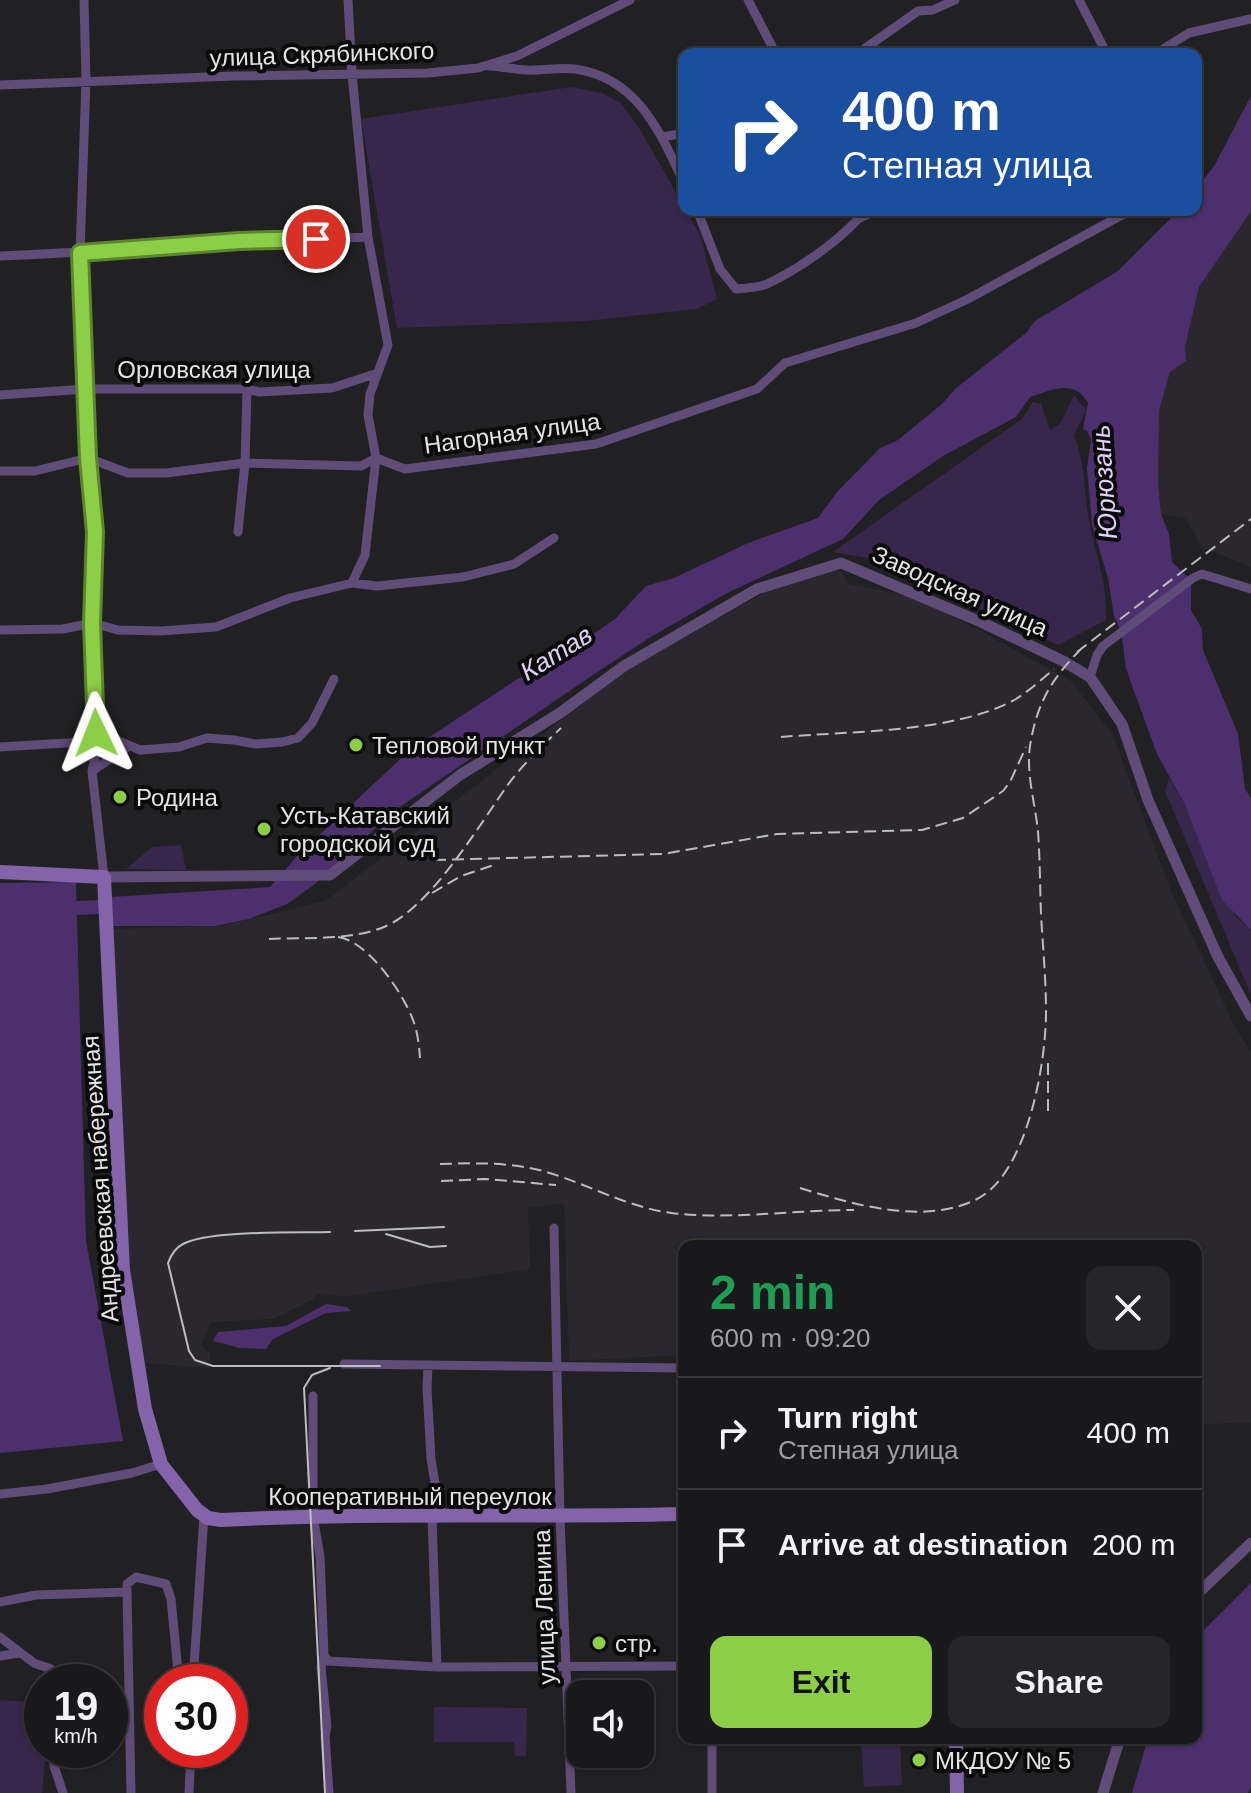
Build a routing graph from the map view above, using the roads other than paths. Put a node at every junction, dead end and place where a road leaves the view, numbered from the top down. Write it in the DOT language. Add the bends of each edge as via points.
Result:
graph roads {
  1 [pos="84,0"];
  2 [pos="348,0"];
  3 [pos="630,0"];
  4 [pos="748,0"];
  5 [pos="915,0"];
  6 [pos="955,0"];
  7 [pos="1079,0"];
  8 [pos="918,11"];
  9 [pos="1250,19"];
  10 [pos="773,48"];
  11 [pos="866,48"];
  12 [pos="1104,48"];
  13 [pos="1165,48"];
  14 [pos="478,68"];
  15 [pos="352,74"];
  16 [pos="86,80"];
  17 [pos="0,85"];
  18 [pos="678,134"];
  19 [pos="663,137"];
  20 [pos="678,170"];
  21 [pos="699,216"];
  22 [pos="856,216"];
  23 [pos="1120,216"];
  24 [pos="368,237"];
  25 [pos="80,253"];
  26 [pos="0,256"];
  27 [pos="378,373"];
  28 [pos="86,389"];
  29 [pos="247,389"];
  30 [pos="0,395"];
  31 [pos="88,458"];
  32 [pos="376,458"];
  33 [pos="245,463"];
  34 [pos="0,471"];
  35 [pos="238,532"];
  36 [pos="554,538"];
  37 [pos="352,583"];
  38 [pos="1251,589"];
  39 [pos="92,623"];
  40 [pos="0,630"];
  41 [pos="1090,677"];
  42 [pos="334,679"];
  43 [pos="98,743"];
  44 [pos="0,747"];
  45 [pos="128,747"];
  46 [pos="92,771"];
  47 [pos="0,872"];
  48 [pos="104,877"];
  49 [pos="1251,1016"];
  50 [pos="554,1228"];
  51 [pos="344,1364"];
  52 [pos="428,1365"];
  53 [pos="557,1366"];
  54 [pos="678,1368"];
  55 [pos="313,1396"];
  56 [pos="161,1464"];
  57 [pos="0,1494"];
  58 [pos="678,1514"];
  59 [pos="204,1515"];
  60 [pos="313,1516"];
  61 [pos="432,1517"];
  62 [pos="560,1517"];
  63 [pos="1251,1543"];
  64 [pos="1202,1589"];
  65 [pos="127,1592"];
  66 [pos="5,1601"];
  67 [pos="0,1609"];
  68 [pos="0,1637"];
  69 [pos="19,1653"];
  70 [pos="324,1655"];
  71 [pos="0,1656"];
  72 [pos="37,1664"];
  73 [pos="177,1664"];
  74 [pos="194,1664"];
  75 [pos="678,1666"];
  76 [pos="437,1667"];
  77 [pos="566,1668"];
  78 [pos="712,1744"];
  79 [pos="956,1744"];
  80 [pos="1118,1744"];
  81 [pos="55,1768"];
  82 [pos="190,1768"];
  83 [pos="63,1793"];
  84 [pos="131,1793"];
  85 [pos="189,1793"];
  86 [pos="329,1793"];
  87 [pos="571,1793"];
  88 [pos="712,1793"];
  89 [pos="957,1793"];
  90 [pos="1103,1793"];
  1 -- 16 [label="street"];
  2 -- 15 [label="street"];
  3 -- 14 [label="street, улица Скрябинского" via="517,56"];
  4 -- 10 [label="street"];
  5 -- 8 [label="street"];
  6 -- 8 [label="street"];
  7 -- 12 [label="street"];
  8 -- 11 [label="street"];
  9 -- 13 [label="street" via="1189,33"];
  14 -- 15 [label="street, улица Скрябинского"];
  14 -- 19 [label="street" via="573,68 599,74 631,93"];
  15 -- 16 [label="street, улица Скрябинского"];
  15 -- 24 [label="street"];
  16 -- 17 [label="street, улица Скрябинского"];
  16 -- 25 [label="street"];
  18 -- 19 [label="street"];
  19 -- 20 [label="street"];
  21 -- 22 [label="street" via="720,269 736,289 764,286 844,234"];
  23 -- 32 [label="street, Нагорная улица" via="916,323 785,363 757,389 609,441 405,469"];
  24 -- 25 [label="street"];
  24 -- 27 [label="street" via="388,345"];
  25 -- 26 [label="street"];
  25 -- 28 [label="street"];
  27 -- 29 [label="street, Орловская улица" via="332,388"];
  27 -- 32 [label="street" via="368,415"];
  28 -- 29 [label="street, Орловская улица"];
  28 -- 30 [label="street, Орловская улица"];
  28 -- 31 [label="street"];
  29 -- 33 [label="street"];
  31 -- 33 [label="street, Нагорная улица" via="128,473"];
  31 -- 34 [label="street" via="35,471"];
  31 -- 39 [label="street" via="95,532"];
  32 -- 33 [label="street, Нагорная улица" via="361,466"];
  32 -- 37 [label="street" via="365,555"];
  33 -- 35 [label="street"];
  36 -- 37 [label="street" via="514,564 463,577 377,586"];
  37 -- 39 [label="street" via="290,598 216,627 118,630"];
  38 -- 41 [label="street" via="1202,574 1193,578 1103,646"];
  39 -- 40 [label="street"];
  39 -- 43 [label="street"];
  41 -- 48 [label="street, Заводская улица" via="981,622 841,563 757,589 624,666 460,775 330,875"];
  41 -- 49 [label="street, Заводская улица" via="1122,724 1148,800 1211,943"];
  42 -- 45 [label="street" via="312,723 298,738 256,744 207,738 179,747"];
  43 -- 44 [label="street"];
  43 -- 45 [label="street" via="116,740"];
  43 -- 46 [label="street"];
  45 -- 46 [label="street"];
  46 -- 48 [label="street"];
  47 -- 48 [label="main road"];
  48 -- 56 [label="main road, Андреевская набережная" via="123,1270 145,1409"];
  50 -- 53 [label="street, улица Ленина"];
  51 -- 52 [label="street"];
  52 -- 53 [label="street"];
  52 -- 61 [label="street" via="436,1489"];
  53 -- 54 [label="street"];
  53 -- 62 [label="street, улица Ленина"];
  55 -- 60 [label="street"];
  56 -- 57 [label="street"];
  56 -- 59 [label="main road"];
  58 -- 62 [label="main road, Кооперативный переулок"];
  59 -- 60 [label="main road, Кооперативный переулок" via="221,1520"];
  59 -- 74 [label="street"];
  60 -- 61 [label="main road, Кооперативный переулок"];
  60 -- 70 [label="street"];
  61 -- 62 [label="main road, Кооперативный переулок"];
  61 -- 76 [label="street"];
  62 -- 77 [label="street, улица Ленина"];
  63 -- 64 [label="street"];
  65 -- 66 [label="street"];
  65 -- 73 [label="street" via="127,1584 136,1577 166,1584"];
  65 -- 84 [label="street"];
  66 -- 67 [label="street"];
  68 -- 69 [label="street"];
  69 -- 71 [label="street"];
  69 -- 72 [label="street"];
  70 -- 76 [label="street" via="328,1661"];
  70 -- 86 [label="street"];
  75 -- 77 [label="street"];
  76 -- 77 [label="street"];
  77 -- 87 [label="street, улица Ленина"];
  78 -- 88 [label="street"];
  79 -- 89 [label="main road"];
  80 -- 90 [label="street"];
  81 -- 83 [label="street"];
  82 -- 85 [label="street"];
}
